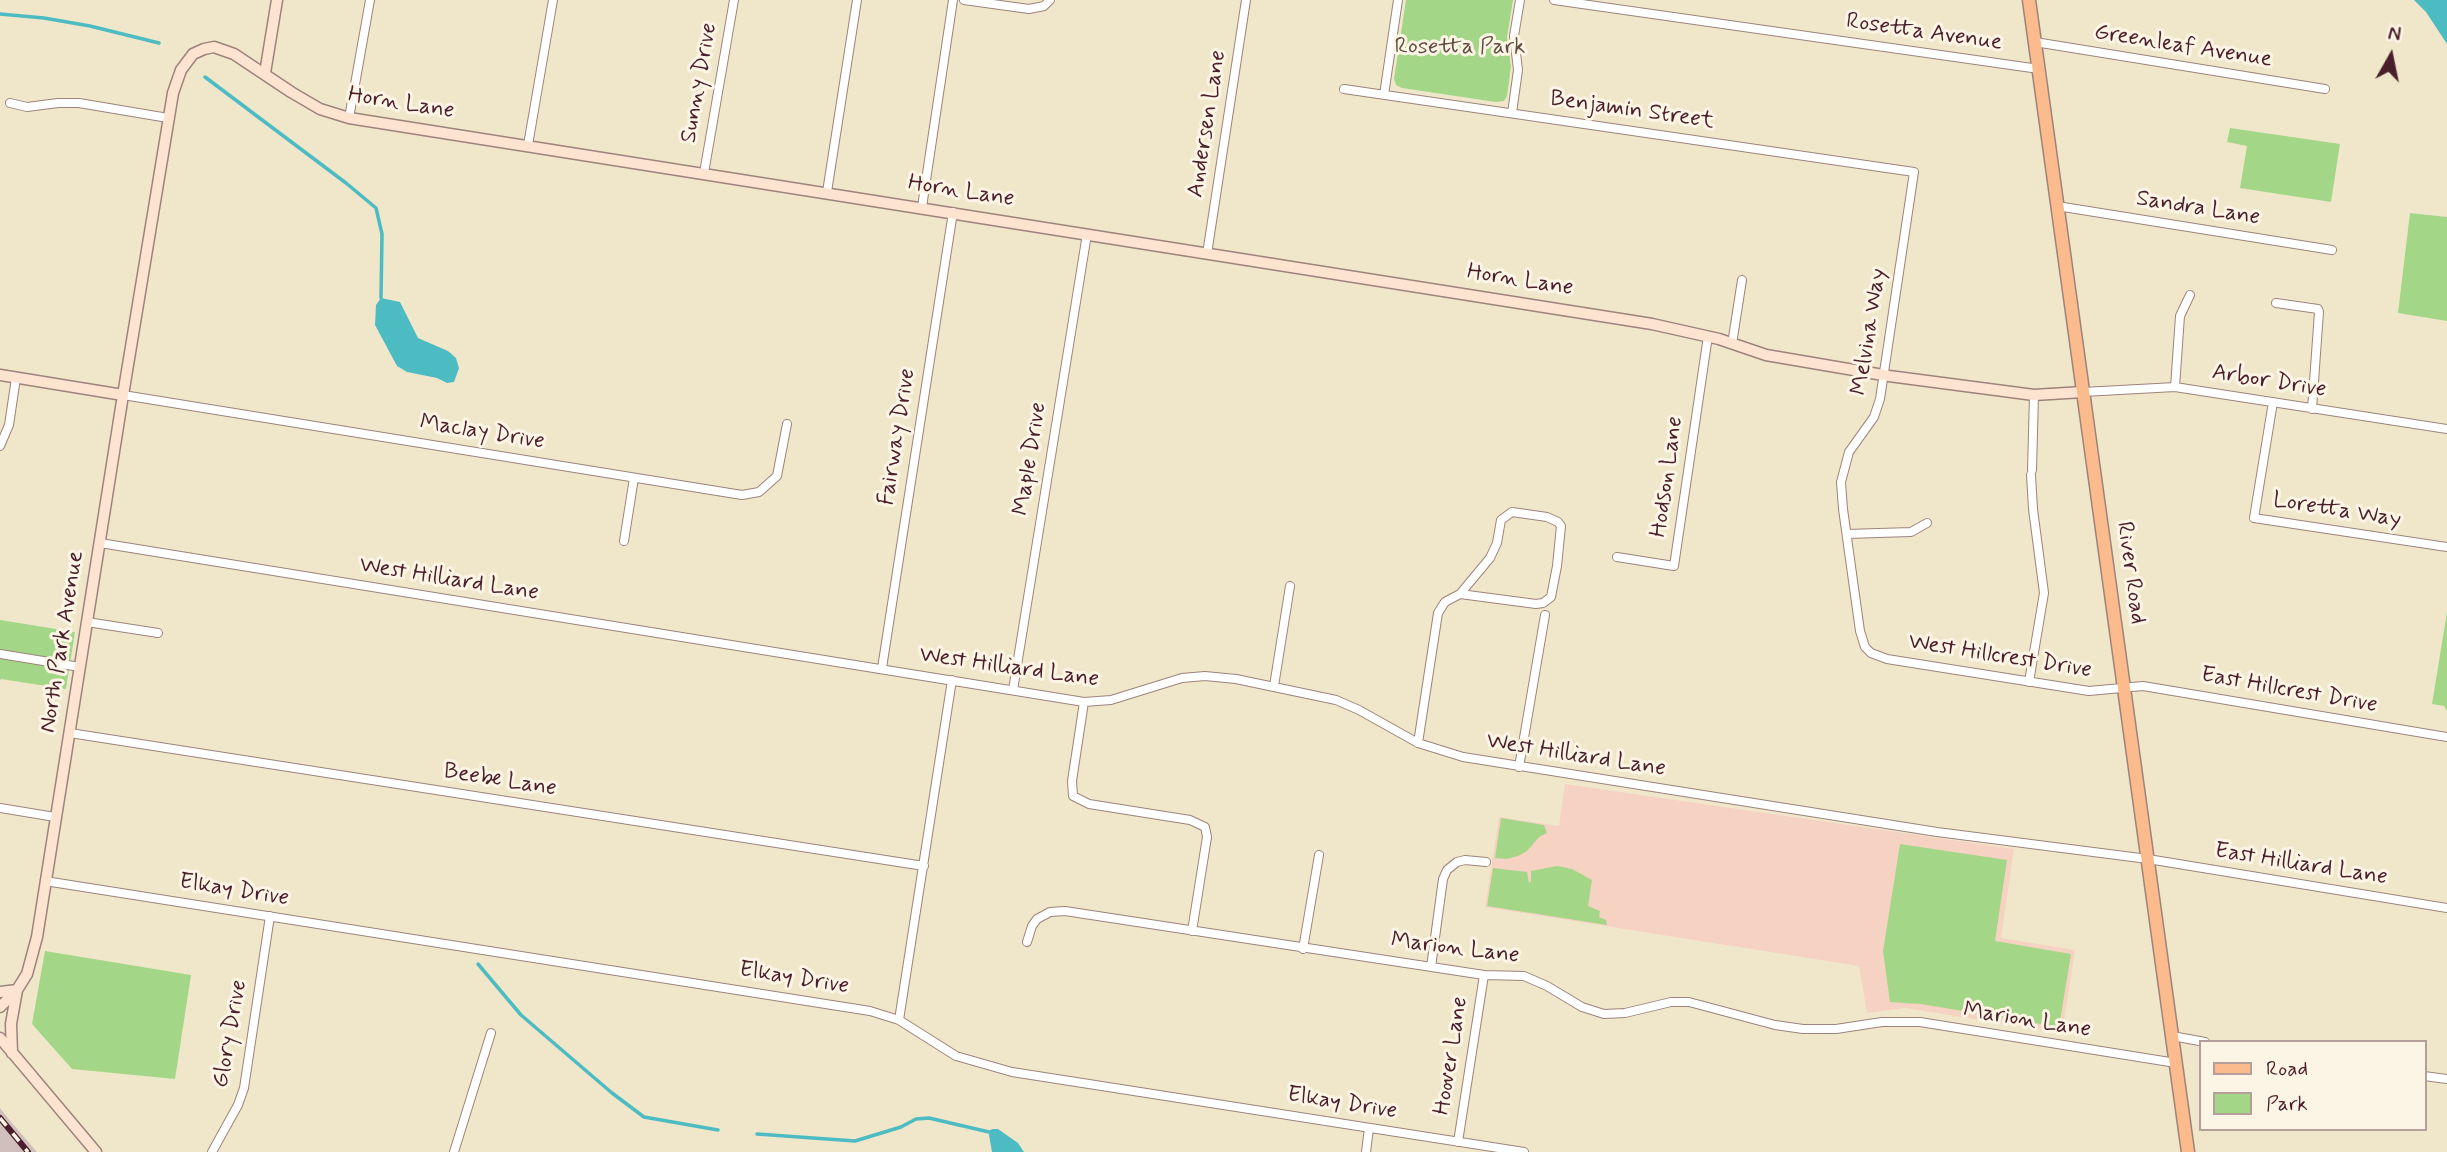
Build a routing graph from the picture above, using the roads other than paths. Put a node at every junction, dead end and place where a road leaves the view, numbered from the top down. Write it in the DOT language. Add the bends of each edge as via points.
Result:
graph roads {
  1 [pos="277,0"];
  2 [pos="370,0"];
  3 [pos="553,0"];
  4 [pos="734,0"];
  5 [pos="857,0"];
  6 [pos="953,0"];
  7 [pos="964,0"];
  8 [pos="1246,0"];
  9 [pos="1398,0"];
  10 [pos="1520,0"];
  11 [pos="1554,0"];
  12 [pos="2029,0"];
  13 [pos="1049,1"];
  14 [pos="2035,42"];
  15 [pos="2039,69"];
  16 [pos="264,73"];
  17 [pos="1344,89"];
  18 [pos="2325,89"];
  19 [pos="1384,95"];
  20 [pos="10,103"];
  21 [pos="1512,113"];
  22 [pos="168,118"];
  23 [pos="349,118"];
  24 [pos="528,145"];
  25 [pos="1914,172"];
  26 [pos="704,173"];
  27 [pos="827,192"];
  28 [pos="2057,206"];
  29 [pos="922,207"];
  30 [pos="953,212"];
  31 [pos="1087,234"];
  32 [pos="2332,250"];
  33 [pos="1207,254"];
  34 [pos="1742,280"];
  35 [pos="2190,295"];
  36 [pos="2276,303"];
  37 [pos="1708,336"];
  38 [pos="1732,344"];
  39 [pos="0,375"];
  40 [pos="1885,376"];
  41 [pos="16,378"];
  42 [pos="2175,387"];
  43 [pos="2083,392"];
  44 [pos="122,395"];
  45 [pos="2034,395"];
  46 [pos="2273,402"];
  47 [pos="2312,409"];
  48 [pos="787,424"];
  49 [pos="2447,429"];
  50 [pos="0,446"];
  51 [pos="634,478"];
  52 [pos="1927,523"];
  53 [pos="1847,534"];
  54 [pos="624,541"];
  55 [pos="100,543"];
  56 [pos="2447,547"];
  57 [pos="1617,557"];
  58 [pos="1290,586"];
  59 [pos="1460,594"];
  60 [pos="1545,615"];
  61 [pos="87,622"];
  62 [pos="158,633"];
  63 [pos="1871,653"];
  64 [pos="0,654"];
  65 [pos="80,667"];
  66 [pos="882,668"];
  67 [pos="952,680"];
  68 [pos="2029,682"];
  69 [pos="1274,687"];
  70 [pos="2124,687"];
  71 [pos="1013,690"];
  72 [pos="1084,702"];
  73 [pos="70,733"];
  74 [pos="2447,737"];
  75 [pos="1418,743"];
  76 [pos="1519,767"];
  77 [pos="1073,793"];
  78 [pos="1062,797"];
  79 [pos="0,808"];
  80 [pos="55,817"];
  81 [pos="1319,855"];
  82 [pos="2148,859"];
  83 [pos="1486,862"];
  84 [pos="924,866"];
  85 [pos="46,881"];
  86 [pos="2447,908"];
  87 [pos="270,916"];
  88 [pos="1192,931"];
  89 [pos="1027,942"];
  90 [pos="1303,948"];
  91 [pos="1431,967"];
  92 [pos="1484,975"];
  93 [pos="17,990"];
  94 [pos="0,992"];
  95 [pos="0,1007"];
  96 [pos="899,1020"];
  97 [pos="491,1033"];
  98 [pos="2172,1036"];
  99 [pos="0,1038"];
  100 [pos="2198,1041"];
  101 [pos="12,1053"];
  102 [pos="2176,1063"];
  103 [pos="2426,1076"];
  104 [pos="2447,1079"];
  105 [pos="1369,1128"];
  106 [pos="1458,1142"];
  107 [pos="96,1152"];
  108 [pos="212,1152"];
  109 [pos="454,1152"];
  110 [pos="1366,1152"];
  111 [pos="1524,1152"];
  112 [pos="2189,1152"];
  1 -- 16 [label="street"];
  2 -- 23 [label="street"];
  3 -- 24 [label="street"];
  4 -- 26 [label="street, Sunny Drive"];
  5 -- 27 [label="street"];
  6 -- 29 [label="street"];
  7 -- 13 [label="street" via="1029,9"];
  8 -- 33 [label="street, Andersen Lane"];
  9 -- 19 [label="street"];
  10 -- 21 [label="street"];
  11 -- 15 [label="street, Rosetta Avenue"];
  12 -- 14 [label="main road, River Road"];
  14 -- 15 [label="main road, River Road"];
  14 -- 18 [label="street, Greenleaf Avenue"];
  15 -- 28 [label="main road, River Road"];
  16 -- 22 [label="street, Horn Lane" via="219,48 198,51 177,79"];
  16 -- 23 [label="street, Horn Lane" via="320,109"];
  17 -- 19 [label="street, Benjamin Street"];
  19 -- 21 [label="street, Benjamin Street"];
  20 -- 22 [label="street" via="27,107 79,103"];
  21 -- 25 [label="street, Benjamin Street"];
  22 -- 44 [label="street, Horn Lane"];
  23 -- 24 [label="street, Horn Lane"];
  24 -- 26 [label="street, Horn Lane"];
  25 -- 40 [label="street, Melvina Way"];
  26 -- 27 [label="street, Horn Lane"];
  27 -- 29 [label="street, Horn Lane"];
  28 -- 32 [label="street, Sandra Lane"];
  28 -- 43 [label="main road, River Road"];
  29 -- 30 [label="street, Horn Lane"];
  30 -- 31 [label="street, Horn Lane"];
  30 -- 66 [label="street, Fairway Drive"];
  31 -- 33 [label="street, Horn Lane"];
  31 -- 71 [label="street, Maple Drive"];
  33 -- 37 [label="street, Horn Lane"];
  34 -- 38 [label="street"];
  35 -- 42 [label="street" via="2180,316"];
  36 -- 47 [label="street" via="2318,309"];
  37 -- 38 [label="street, Horn Lane"];
  37 -- 57 [label="street, Hodson Lane" via="1674,566"];
  38 -- 40 [label="street, Horn Lane" via="1766,355"];
  39 -- 41 [label="street"];
  40 -- 45 [label="street, Horn Lane"];
  40 -- 53 [label="street, Melvina Way" via="1877,410 1849,452 1842,472"];
  41 -- 44 [label="street"];
  41 -- 50 [label="street" via="9,425"];
  42 -- 43 [label="street, Arbor Drive"];
  42 -- 46 [label="street, Arbor Drive"];
  43 -- 45 [label="street, Horn Lane"];
  43 -- 70 [label="main road, River Road"];
  44 -- 51 [label="street, Maclay Drive"];
  44 -- 55 [label="street, North Park Avenue"];
  45 -- 68 [label="street" via="2031,473 2044,593"];
  46 -- 47 [label="street, Arbor Drive"];
  46 -- 56 [label="street, Loretta Way" via="2255,518"];
  47 -- 49 [label="street, Arbor Drive"];
  48 -- 51 [label="street, Maclay Drive" via="779,473 759,492 742,495"];
  51 -- 54 [label="street"];
  52 -- 53 [label="street" via="1911,532"];
  53 -- 63 [label="street, Melvina Way" via="1860,631"];
  55 -- 61 [label="street, North Park Avenue"];
  55 -- 66 [label="street, West Hilliard Lane"];
  58 -- 69 [label="street"];
  59 -- 59 [label="street" via="1495,550 1506,515 1518,512 1558,522 1562,532 1547,601 1536,604"];
  59 -- 75 [label="street" via="1437,613"];
  60 -- 76 [label="street"];
  61 -- 62 [label="street"];
  61 -- 65 [label="street, North Park Avenue"];
  63 -- 68 [label="street, West Hillcrest Drive"];
  64 -- 65 [label="street"];
  65 -- 73 [label="street, North Park Avenue"];
  66 -- 67 [label="street, West Hilliard Lane"];
  67 -- 71 [label="street, West Hilliard Lane"];
  67 -- 84 [label="street"];
  68 -- 70 [label="street, West Hillcrest Drive" via="2089,691"];
  69 -- 72 [label="street, West Hilliard Lane" via="1194,677 1111,700"];
  69 -- 75 [label="street, West Hilliard Lane" via="1351,706"];
  70 -- 74 [label="street, East Hillcrest Drive" via="2143,686"];
  70 -- 82 [label="main road, River Road"];
  71 -- 72 [label="street, West Hilliard Lane"];
  72 -- 77 [label="street"];
  73 -- 80 [label="street, North Park Avenue"];
  73 -- 84 [label="street, Beebe Lane"];
  75 -- 76 [label="street, West Hilliard Lane"];
  76 -- 82 [label="street, West Hilliard Lane" via="1970,837"];
  77 -- 78 [label="street"];
  77 -- 88 [label="street" via="1089,804 1208,824"];
  79 -- 80 [label="street"];
  80 -- 85 [label="street, North Park Avenue"];
  81 -- 90 [label="street"];
  82 -- 86 [label="street, East Hilliard Lane"];
  82 -- 98 [label="main road, River Road"];
  83 -- 91 [label="street, Hoover Lane" via="1465,860 1447,870"];
  84 -- 96 [label="street"];
  85 -- 87 [label="street, Elkay Drive"];
  85 -- 93 [label="street, North Park Avenue" via="31,967"];
  87 -- 96 [label="street, Elkay Drive" via="870,1011"];
  87 -- 108 [label="street, Glory Drive" via="244,1088"];
  88 -- 89 [label="street, Marion Lane" via="1057,910 1037,919"];
  88 -- 90 [label="street, Marion Lane"];
  90 -- 91 [label="street, Marion Lane"];
  91 -- 92 [label="street, Marion Lane"];
  92 -- 102 [label="street, Marion Lane" via="1524,976 1604,1014 1689,1002 1803,1029 1920,1023"];
  92 -- 106 [label="street, Hoover Lane"];
  93 -- 94 [label="street"];
  93 -- 95 [label="street, North Park Avenue"];
  93 -- 101 [label="street"];
  96 -- 105 [label="street, Elkay Drive" via="956,1056 995,1068"];
  97 -- 109 [label="street"];
  98 -- 100 [label="street"];
  98 -- 102 [label="main road, River Road"];
  99 -- 101 [label="street"];
  101 -- 107 [label="street"];
  102 -- 112 [label="main road, River Road"];
  103 -- 104 [label="street"];
  105 -- 106 [label="street, Elkay Drive"];
  105 -- 110 [label="street"];
  106 -- 111 [label="street, Elkay Drive"];
}
